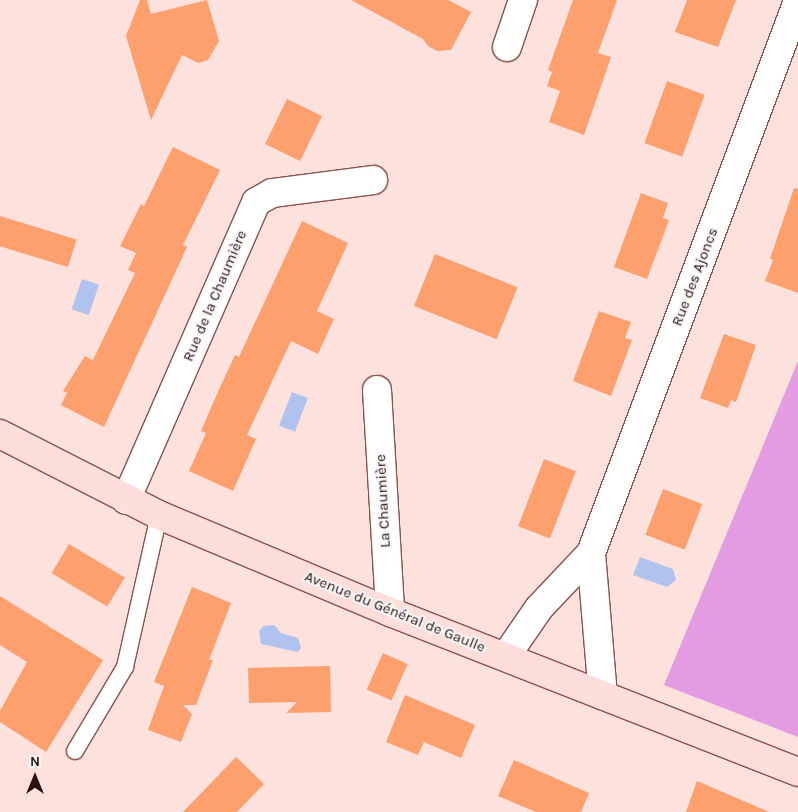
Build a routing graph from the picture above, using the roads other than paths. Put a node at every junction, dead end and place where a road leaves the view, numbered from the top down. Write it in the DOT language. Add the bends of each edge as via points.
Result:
graph roads {
  1 [pos="523,0"];
  2 [pos="798,1"];
  3 [pos="507,47"];
  4 [pos="372,180"];
  5 [pos="376,390"];
  6 [pos="0,434"];
  7 [pos="126,500"];
  8 [pos="159,515"];
  9 [pos="591,554"];
  10 [pos="390,612"];
  11 [pos="506,656"];
  12 [pos="603,694"];
  13 [pos="75,751"];
  14 [pos="798,772"];
  1 -- 3 [label="street"];
  2 -- 9 [label="street, Rue des Ajoncs"];
  4 -- 7 [label="street, Rue de la Chaumière" via="272,193 256,202"];
  5 -- 10 [label="street, La Chaumière"];
  6 -- 7 [label="main road, Avenue du Général de Gaulle"];
  7 -- 8 [label="main road, Avenue du Général de Gaulle"];
  8 -- 10 [label="main road, Avenue du Général de Gaulle"];
  8 -- 13 [label="lane" via="125,667"];
  9 -- 11 [label="street, Rue des Ajoncs" via="539,608"];
  9 -- 12 [label="street, Rue des Ajoncs"];
  10 -- 11 [label="main road, Avenue du Général de Gaulle"];
  11 -- 12 [label="main road, Avenue du Général de Gaulle"];
  12 -- 14 [label="main road, Avenue du Général de Gaulle"];
}
